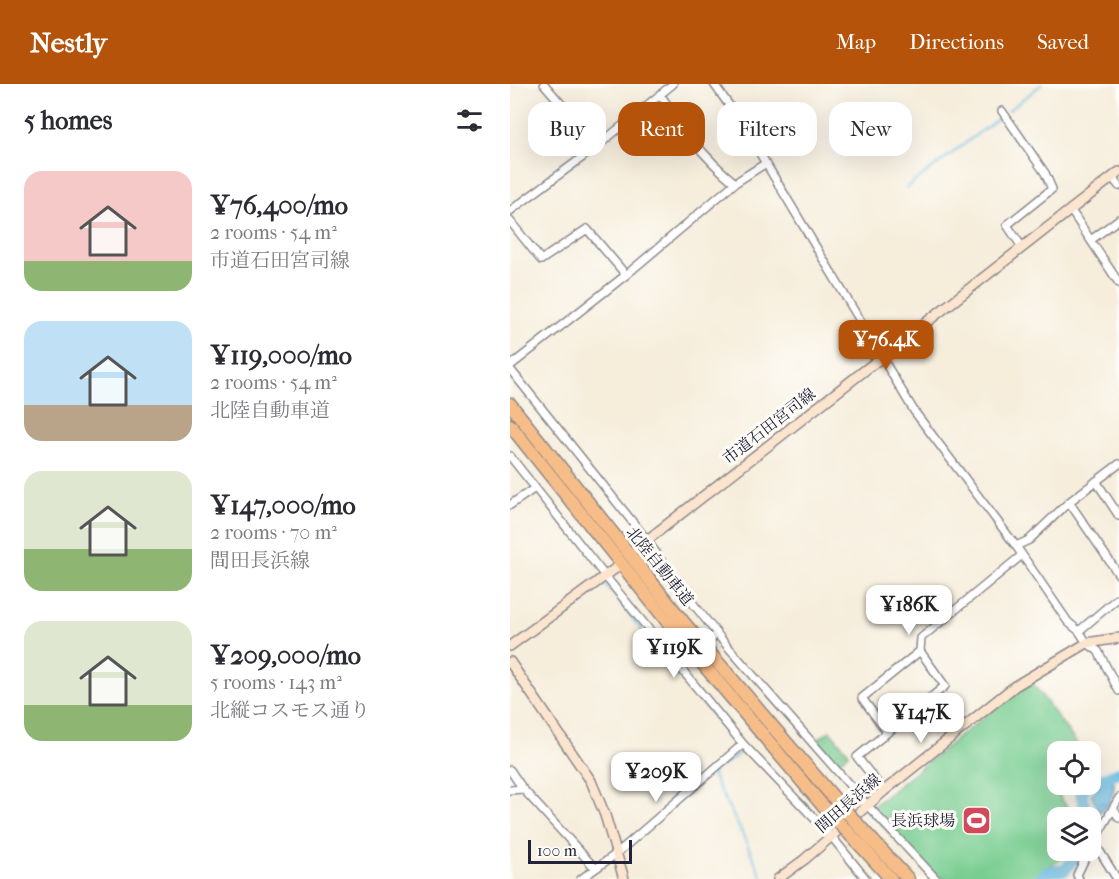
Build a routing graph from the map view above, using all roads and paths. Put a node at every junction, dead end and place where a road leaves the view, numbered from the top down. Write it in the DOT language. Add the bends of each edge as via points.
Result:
graph roads {
  1 [pos="544,84"];
  2 [pos="673,84"];
  3 [pos="714,84"];
  4 [pos="660,94"];
  5 [pos="560,102"];
  6 [pos="1002,111"];
  7 [pos="606,139"];
  8 [pos="584,156"];
  9 [pos="766,163"];
  10 [pos="1116,174"];
  11 [pos="735,183"];
  12 [pos="1119,186"];
  13 [pos="1070,209"];
  14 [pos="510,211"];
  15 [pos="1119,219"];
  16 [pos="510,221"];
  17 [pos="1090,240"];
  18 [pos="1022,247"];
  19 [pos="626,275"];
  20 [pos="1119,283"];
  21 [pos="882,357"];
  22 [pos="510,368"];
  23 [pos="510,404"];
  24 [pos="510,425"];
  25 [pos="510,456"];
  26 [pos="1119,464"];
  27 [pos="1096,481"];
  28 [pos="535,488"];
  29 [pos="1069,502"];
  30 [pos="510,505"];
  31 [pos="1119,516"];
  32 [pos="647,540"];
  33 [pos="1016,546"];
  34 [pos="637,548"];
  35 [pos="1022,555"];
  36 [pos="616,568"];
  37 [pos="1119,575"];
  38 [pos="605,576"];
  39 [pos="1119,597"];
  40 [pos="1080,631"];
  41 [pos="717,633"];
  42 [pos="1119,638"];
  43 [pos="710,640"];
  44 [pos="1087,643"];
  45 [pos="510,646"];
  46 [pos="920,651"];
  47 [pos="686,661"];
  48 [pos="510,662"];
  49 [pos="679,667"];
  50 [pos="1119,691"];
  51 [pos="887,732"];
  52 [pos="743,744"];
  53 [pos="510,770"];
  54 [pos="523,789"];
  55 [pos="510,790"];
  56 [pos="884,791"];
  57 [pos="1119,798"];
  58 [pos="828,801"];
  59 [pos="867,805"];
  60 [pos="1113,808"];
  61 [pos="1119,818"];
  62 [pos="1101,829"];
  63 [pos="832,837"];
  64 [pos="868,845"];
  65 [pos="616,854"];
  66 [pos="1101,859"];
  67 [pos="1084,861"];
  68 [pos="596,868"];
  69 [pos="581,879"];
  70 [pos="624,879"];
  71 [pos="778,879"];
  72 [pos="866,879"];
  73 [pos="891,879"];
  74 [pos="908,879"];
  75 [pos="936,879"];
  76 [pos="1079,879"];
  77 [pos="1117,879"];
  1 -- 5 [label="street"];
  2 -- 4 [label="street"];
  3 -- 9 [label="street"];
  4 -- 7 [label="street"];
  4 -- 11 [label="street" via="690,139"];
  6 -- 18 [label="street" via="1052,189 1007,225"];
  8 -- 14 [label="street"];
  9 -- 11 [label="street"];
  9 -- 21 [label="street"];
  10 -- 12 [label="street"];
  10 -- 13 [label="street, 市道石田宮司線"];
  11 -- 19 [label="street"];
  13 -- 17 [label="street"];
  13 -- 18 [label="street, 市道石田宮司線"];
  15 -- 17 [label="street"];
  16 -- 19 [label="street" via="541,260 587,229"];
  17 -- 20 [label="street"];
  18 -- 21 [label="street, 市道石田宮司線"];
  19 -- 22 [label="street"];
  21 -- 32 [label="street, 市道石田宮司線"];
  21 -- 33 [label="street" via="921,420"];
  22 -- 32 [label="street"];
  23 -- 58 [label="highway, 北陸自動車道"];
  24 -- 58 [label="highway, 北陸自動車道" via="675,631"];
  25 -- 28 [label="street"];
  26 -- 27 [label="street"];
  27 -- 29 [label="street"];
  27 -- 31 [label="street"];
  28 -- 30 [label="street"];
  28 -- 38 [label="street"];
  29 -- 33 [label="street" via="1029,540"];
  29 -- 37 [label="street"];
  32 -- 34 [label="street, 市道石田宮司線"];
  32 -- 41 [label="street"];
  33 -- 35 [label="street"];
  35 -- 40 [label="street" via="1068,622"];
  35 -- 46 [label="street" via="921,638"];
  36 -- 38 [label="street"];
  38 -- 45 [label="street"];
  38 -- 49 [label="street"];
  39 -- 40 [label="street"];
  40 -- 44 [label="street"];
  41 -- 43 [label="street"];
  41 -- 59 [label="street"];
  42 -- 44 [label="street, 間田長浜線"];
  44 -- 50 [label="street" via="1098,651"];
  44 -- 56 [label="street, 間田長浜線" via="1015,686"];
  46 -- 51 [label="street" via="862,698"];
  46 -- 51 [label="street" via="945,686"];
  47 -- 49 [label="street"];
  48 -- 65 [label="street" via="591,781"];
  49 -- 52 [label="street"];
  51 -- 56 [label="street" via="857,758"];
  52 -- 63 [label="street"];
  52 -- 65 [label="street"];
  53 -- 54 [label="street"];
  54 -- 55 [label="street"];
  54 -- 68 [label="street"];
  56 -- 59 [label="street, 間田長浜線"];
  57 -- 60 [label="street"];
  58 -- 64 [label="highway, 北陸自動車道, bridge"];
  59 -- 63 [label="street, 間田長浜線"];
  59 -- 75 [label="street"];
  60 -- 61 [label="street"];
  60 -- 62 [label="street"];
  63 -- 71 [label="street, 間田長浜線"];
  63 -- 72 [label="street"];
  64 -- 73 [label="highway, 北陸自動車道"];
  64 -- 74 [label="highway, 北陸自動車道"];
  65 -- 68 [label="street"];
  65 -- 70 [label="street"];
  66 -- 77 [label="street"];
  67 -- 76 [label="street"];
  68 -- 69 [label="street"];
}
